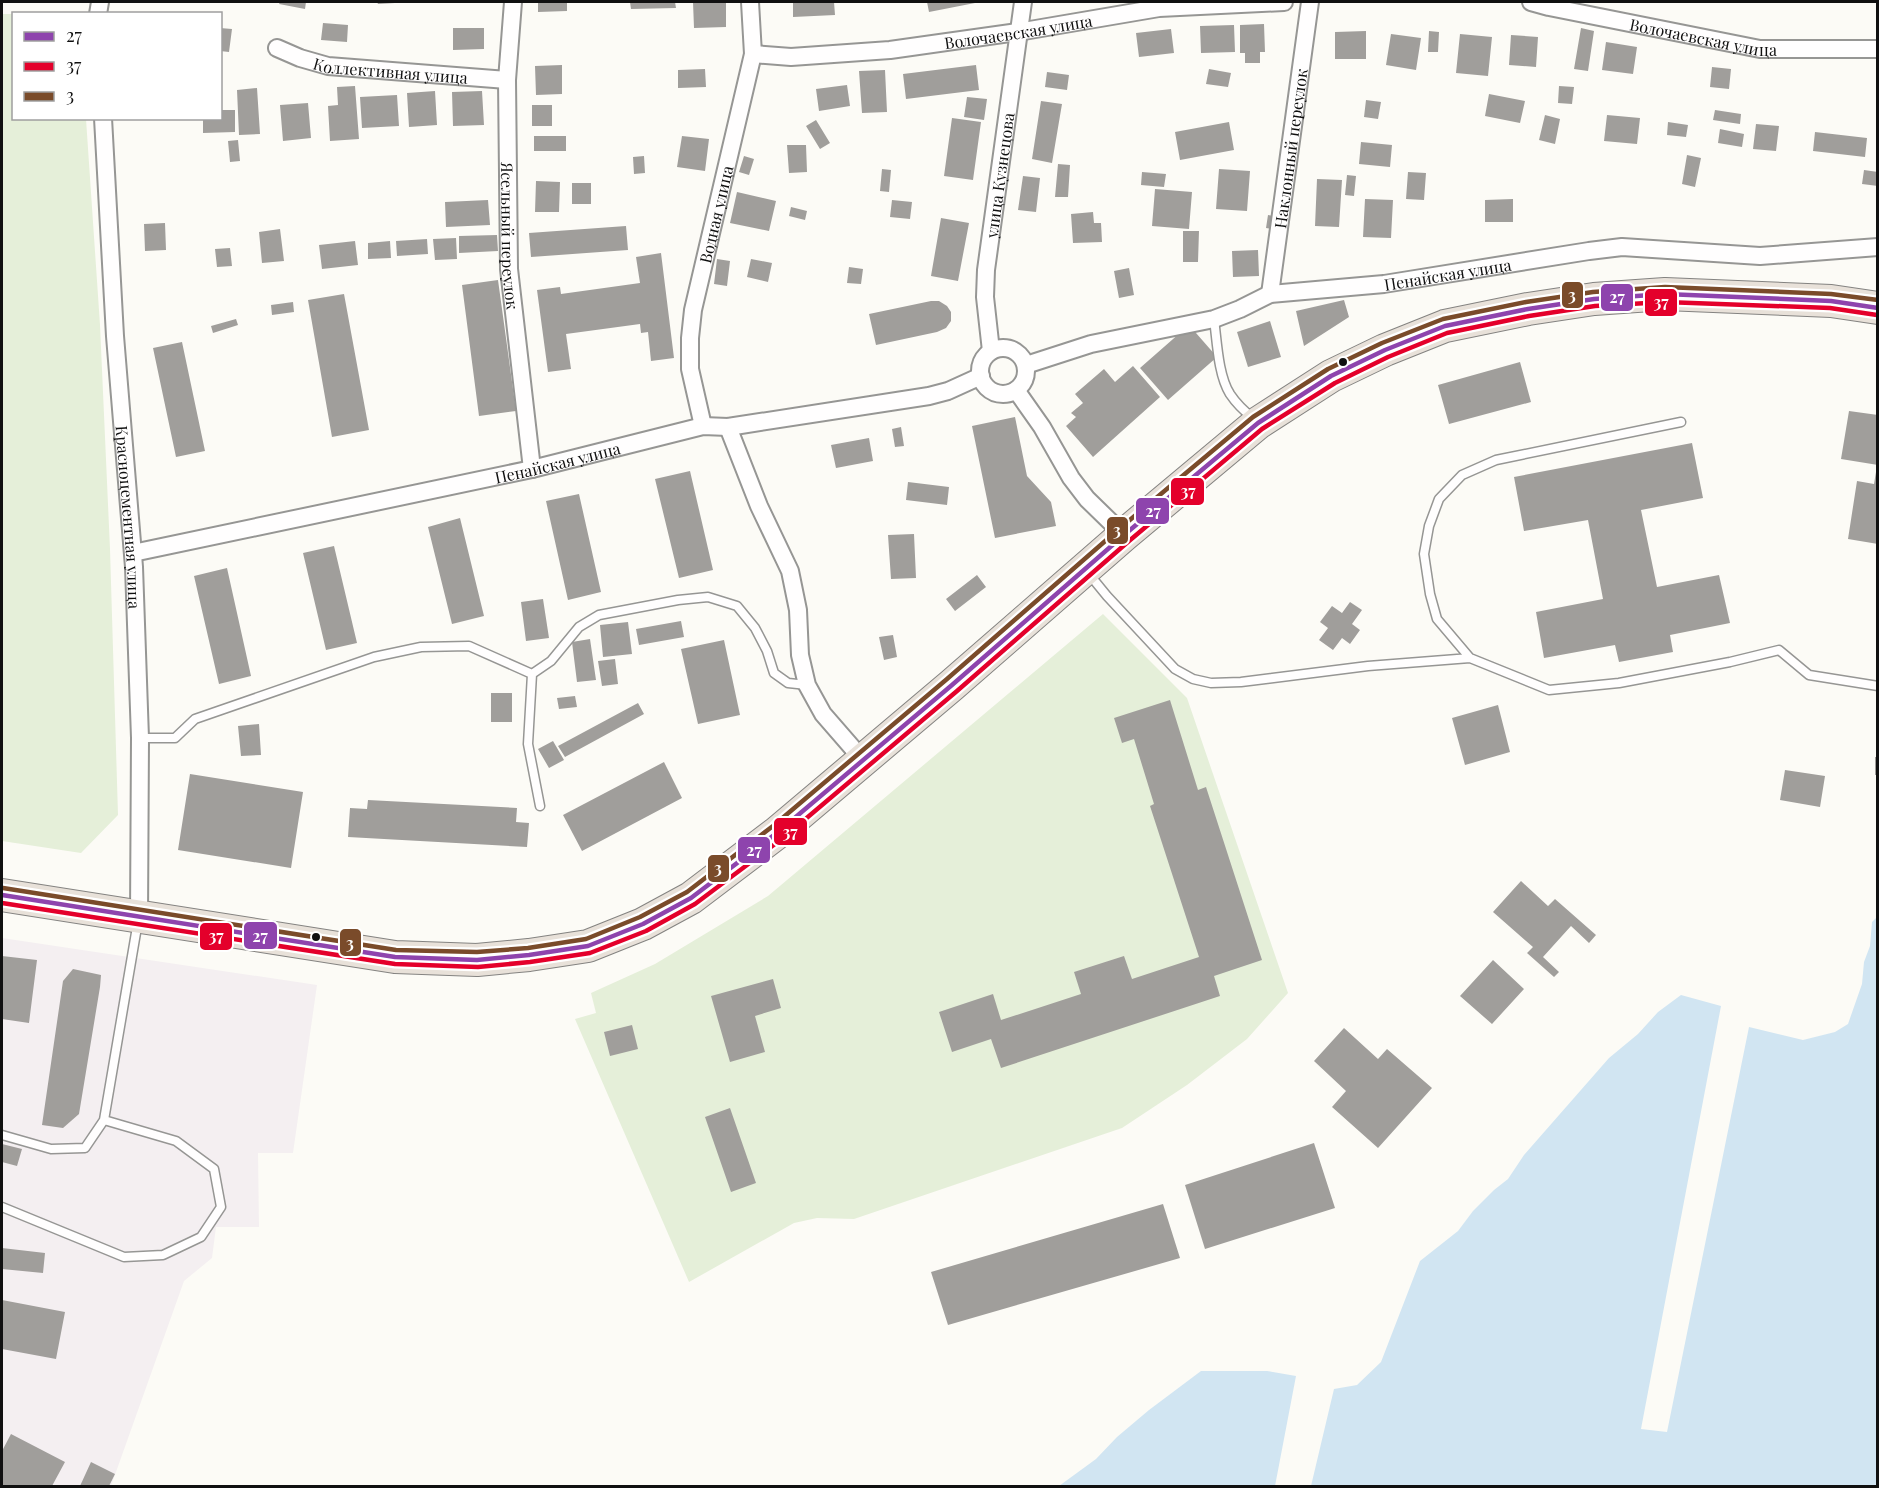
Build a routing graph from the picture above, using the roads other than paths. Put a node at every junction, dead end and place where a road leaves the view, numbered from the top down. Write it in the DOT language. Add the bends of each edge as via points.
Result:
graph roads {
  1 [pos="513,2"];
  2 [pos="750,2"];
  3 [pos="1023,2"];
  4 [pos="1284,2"];
  5 [pos="1310,2"];
  6 [pos="1531,2"];
  7 [pos="1018,32"];
  8 [pos="277,48"];
  9 [pos="1878,49"];
  10 [pos="753,54"];
  11 [pos="507,80"];
  12 [pos="103,120"];
  13 [pos="1878,247"];
  14 [pos="1270,294"];
  15 [pos="1878,308"];
  16 [pos="1214,319"];
  17 [pos="991,351"];
  18 [pos="1026,365"];
  19 [pos="981,376"];
  20 [pos="1016,390"];
  21 [pos="1681,422"];
  22 [pos="1258,423"];
  23 [pos="703,426"];
  24 [pos="728,427"];
  25 [pos="532,469"];
  26 [pos="1124,535"];
  27 [pos="133,553"];
  28 [pos="1085,569"];
  29 [pos="1470,658"];
  30 [pos="532,674"];
  31 [pos="807,685"];
  32 [pos="1878,686"];
  33 [pos="140,738"];
  34 [pos="863,760"];
  35 [pos="540,806"];
  36 [pos="2,895"];
  37 [pos="2,904"];
  38 [pos="138,918"];
  39 [pos="104,1120"];
  40 [pos="2,1135"];
  41 [pos="2,1207"];
  1 -- 11 [label="street, Ясельный переулок"];
  2 -- 10 [label="street, Водная улица"];
  3 -- 7 [label="street, улица Кузнецова"];
  4 -- 7 [label="street, Волочаевская улица" via="1159,8"];
  5 -- 14 [label="street, Наклонный переулок"];
  6 -- 9 [label="street, Волочаевская улица" via="1760,49"];
  7 -- 10 [label="street, Волочаевская улица" via="890,50 791,57"];
  7 -- 17 [label="street, улица Кузнецова" via="986,270"];
  8 -- 11 [label="street, Коллективная улица" via="328,66"];
  10 -- 23 [label="street, Водная улица" via="693,310 690,369"];
  11 -- 25 [label="street, Ясельный переулок" via="509,268"];
  12 -- 27 [label="street, Красноцементная улица" via="115,336"];
  13 -- 14 [label="street, Пенайская улица" via="1760,256 1622,247 1384,284"];
  14 -- 16 [label="street, Пенайская улица"];
  15 -- 22 [label="highway" via="1665,294 1527,309 1445,326 1384,350 1330,376"];
  16 -- 18 [label="street, Пенайская улица" via="1091,344"];
  16 -- 22 [label="lane" via="1229,392"];
  17 -- 18 [label="street" via="1012,349"];
  17 -- 19 [label="street" via="980,366"];
  18 -- 20 [label="street" via="1023,384"];
  19 -- 20 [label="street" via="994,392"];
  19 -- 24 [label="street, Пенайская улица" via="929,396"];
  20 -- 26 [label="street" via="1071,478"];
  21 -- 29 [label="lane" via="1496,460 1462,475 1439,499 1424,554 1430,594 1437,619"];
  22 -- 26 [label="highway"];
  23 -- 24 [label="street, Пенайская улица"];
  23 -- 25 [label="street, Пенайская улица"];
  24 -- 31 [label="street" via="790,571"];
  25 -- 27 [label="street, Пенайская улица"];
  26 -- 28 [label="highway"];
  27 -- 33 [label="street, Красноцементная улица"];
  28 -- 29 [label="lane" via="1175,669 1210,683"];
  28 -- 34 [label="highway"];
  29 -- 32 [label="lane" via="1549,690 1619,683 1779,650 1809,675"];
  30 -- 31 [label="lane" via="550,661 579,627 599,615 708,597 737,606 756,628 774,673 788,683"];
  30 -- 33 [label="lane" via="469,646 421,646 374,657 195,719 175,738"];
  30 -- 35 [label="lane" via="528,744"];
  31 -- 34 [label="street" via="823,714"];
  33 -- 38 [label="street, Красноцементная улица"];
  34 -- 38 [label="highway" via="691,898 644,924 588,946 477,960 395,957"];
  36 -- 38 [label="highway"];
  37 -- 38 [label="highway"];
  38 -- 39 [label="lane"];
  39 -- 40 [label="lane" via="85,1148 51,1149"];
  39 -- 41 [label="lane" via="176,1141 214,1169 221,1208 201,1237 163,1255 124,1257"];
}
